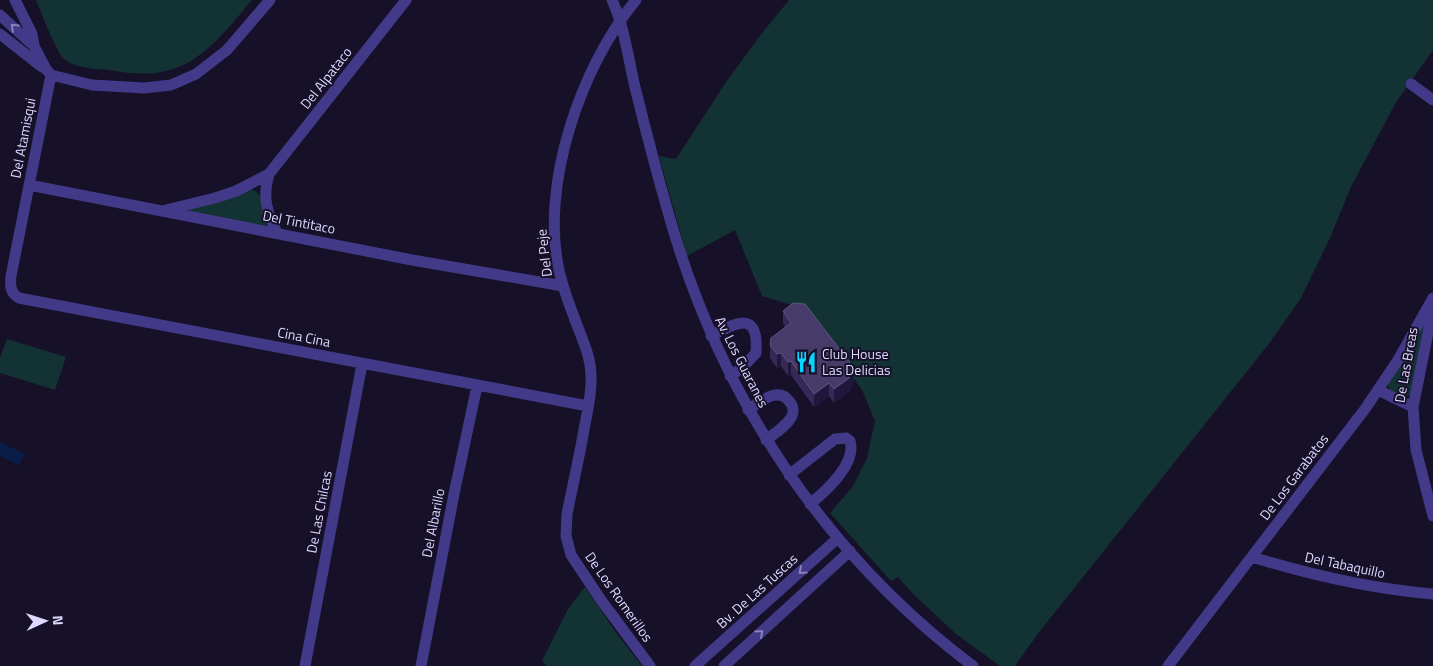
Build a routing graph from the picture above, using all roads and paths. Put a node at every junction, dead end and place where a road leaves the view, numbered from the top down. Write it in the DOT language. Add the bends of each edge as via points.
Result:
graph roads {
  1 [pos="15,0"];
  2 [pos="270,0"];
  3 [pos="406,0"];
  4 [pos="612,0"];
  5 [pos="636,0"];
  6 [pos="0,15"];
  7 [pos="619,23"];
  8 [pos="0,34"];
  9 [pos="34,46"];
  10 [pos="48,72"];
  11 [pos="1411,84"];
  12 [pos="1433,100"];
  13 [pos="269,174"];
  14 [pos="249,184"];
  15 [pos="29,185"];
  16 [pos="264,193"];
  17 [pos="159,211"];
  18 [pos="278,233"];
  19 [pos="563,286"];
  20 [pos="14,295"];
  21 [pos="1433,298"];
  22 [pos="1433,308"];
  23 [pos="711,336"];
  24 [pos="362,364"];
  25 [pos="730,376"];
  26 [pos="477,386"];
  27 [pos="1378,390"];
  28 [pos="588,406"];
  29 [pos="1413,407"];
  30 [pos="748,410"];
  31 [pos="766,440"];
  32 [pos="789,474"];
  33 [pos="810,504"];
  34 [pos="567,514"];
  35 [pos="1433,516"];
  36 [pos="838,538"];
  37 [pos="850,551"];
  38 [pos="1252,557"];
  39 [pos="1433,594"];
  40 [pos="305,666"];
  41 [pos="421,666"];
  42 [pos="650,666"];
  43 [pos="695,666"];
  44 [pos="724,666"];
  45 [pos="973,666"];
  46 [pos="1168,666"];
  1 -- 9 [label="street" via="32,34"];
  2 -- 10 [label="street" via="227,50 182,81 157,87 128,88 92,85"];
  3 -- 13 [label="street, Del Alpataco"];
  4 -- 7 [label="street, Av. Los Guaranes"];
  5 -- 7 [label="street, Del Peje"];
  9 -- 6 [label="street, one-way"];
  7 -- 19 [label="street, Del Peje" via="600,55 574,114 562,160 555,220 558,268"];
  7 -- 23 [label="street, Av. Los Guaranes" via="676,240"];
  8 -- 10 [label="street"];
  9 -- 10 [label="street"];
  10 -- 15 [label="street, Del Atamisqui"];
  11 -- 12 [label="street"];
  13 -- 14 [label="street, Del Alpataco"];
  13 -- 16 [label="street, Del Alpataco"];
  14 -- 16 [label="street"];
  14 -- 17 [label="street, Del Alpataco" via="215,198"];
  15 -- 17 [label="street, Del Tintitaco"];
  15 -- 20 [label="street, Del Atamisqui" via="11,276"];
  16 -- 18 [label="street"];
  17 -- 18 [label="street, Del Tintitaco"];
  18 -- 19 [label="street, Del Tintitaco"];
  19 -- 28 [label="street, Del Peje" via="590,364 592,376"];
  20 -- 24 [label="street, Cina Cina" via="29,302"];
  21 -- 27 [label="street, De Los Garabatos"];
  22 -- 29 [label="street, De Las Breas"];
  23 -- 25 [label="street, Av. Los Guaranes"];
  23 -- 25 [label="street" via="733,324 748,324 753,328 756,353"];
  24 -- 26 [label="street, Cina Cina"];
  24 -- 40 [label="street, De Las Chilcas"];
  25 -- 30 [label="street, Av. Los Guaranes"];
  26 -- 28 [label="street, Cina Cina"];
  26 -- 41 [label="street, Del Albarillo"];
  27 -- 29 [label="street"];
  27 -- 38 [label="street, De Los Garabatos"];
  28 -- 34 [label="street, Del Peje"];
  29 -- 35 [label="street, De Las Breas" via="1416,450"];
  30 -- 31 [label="street, Av. Los Guaranes"];
  30 -- 31 [label="street" via="770,396 783,396 789,400 793,412 791,418"];
  31 -- 32 [label="street, Av. Los Guaranes"];
  32 -- 33 [label="street, Av. Los Guaranes"];
  32 -- 33 [label="street" via="835,439 850,441 851,452 841,472"];
  33 -- 36 [label="street, Av. Los Guaranes"];
  34 -- 42 [label="street, De Los Romerillos" via="566,536 571,555"];
  36 -- 37 [label="street, Av. Los Guaranes"];
  36 -- 43 [label="street, Bv. De Las Tuscas, one-way"];
  44 -- 37 [label="street, one-way"];
  37 -- 45 [label="street, Av. Los Guaranes" via="898,603"];
  38 -- 39 [label="street, Del Tabaquillo" via="1347,582"];
  38 -- 46 [label="street, De Los Garabatos"];
}
